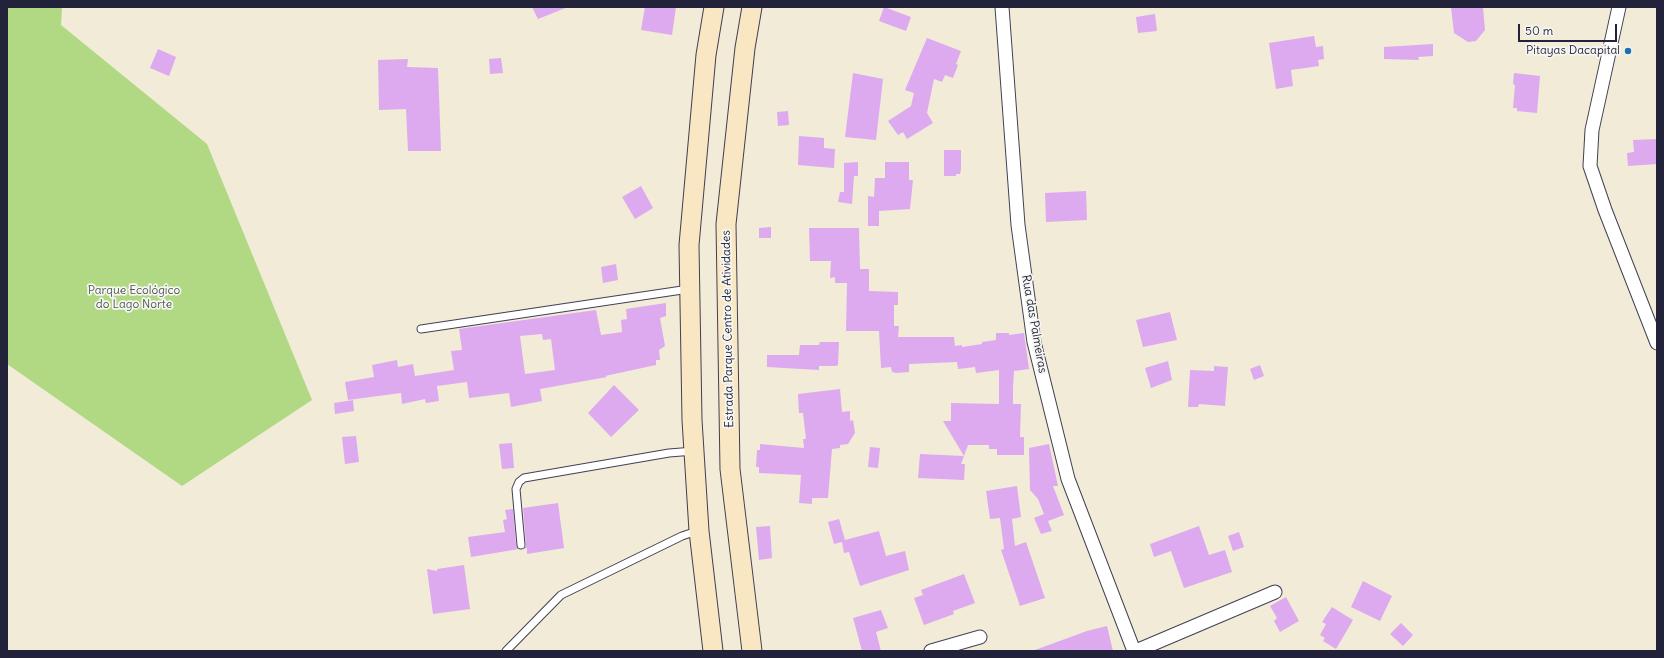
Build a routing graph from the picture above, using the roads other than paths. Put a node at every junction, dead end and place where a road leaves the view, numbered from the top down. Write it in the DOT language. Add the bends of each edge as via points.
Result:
graph roads {
  1 [pos="714,7"];
  2 [pos="752,7"];
  3 [pos="1002,7"];
  4 [pos="1619,7"];
  5 [pos="689,289"];
  6 [pos="421,329"];
  7 [pos="1657,343"];
  8 [pos="694,451"];
  9 [pos="699,531"];
  10 [pos="521,545"];
  11 [pos="1275,592"];
  12 [pos="980,637"];
  13 [pos="506,651"];
  14 [pos="713,651"];
  15 [pos="752,651"];
  16 [pos="931,651"];
  17 [pos="1135,651"];
  1 -- 5 [label="main road" via="706,56 689,245"];
  2 -- 15 [label="main road, Estrada Parque Centro de Atividades" via="744,56 726,224 730,469"];
  3 -- 17 [label="street, Rua das Palmeiras" via="1018,225 1034,342 1068,479"];
  4 -- 7 [label="street" via="1592,130 1590,166"];
  5 -- 6 [label="lane"];
  5 -- 8 [label="main road"];
  8 -- 9 [label="main road"];
  8 -- 10 [label="lane" via="524,478 516,489"];
  9 -- 13 [label="lane" via="682,536 561,595"];
  9 -- 14 [label="main road"];
  11 -- 17 [label="street"];
  12 -- 16 [label="street"];
}
